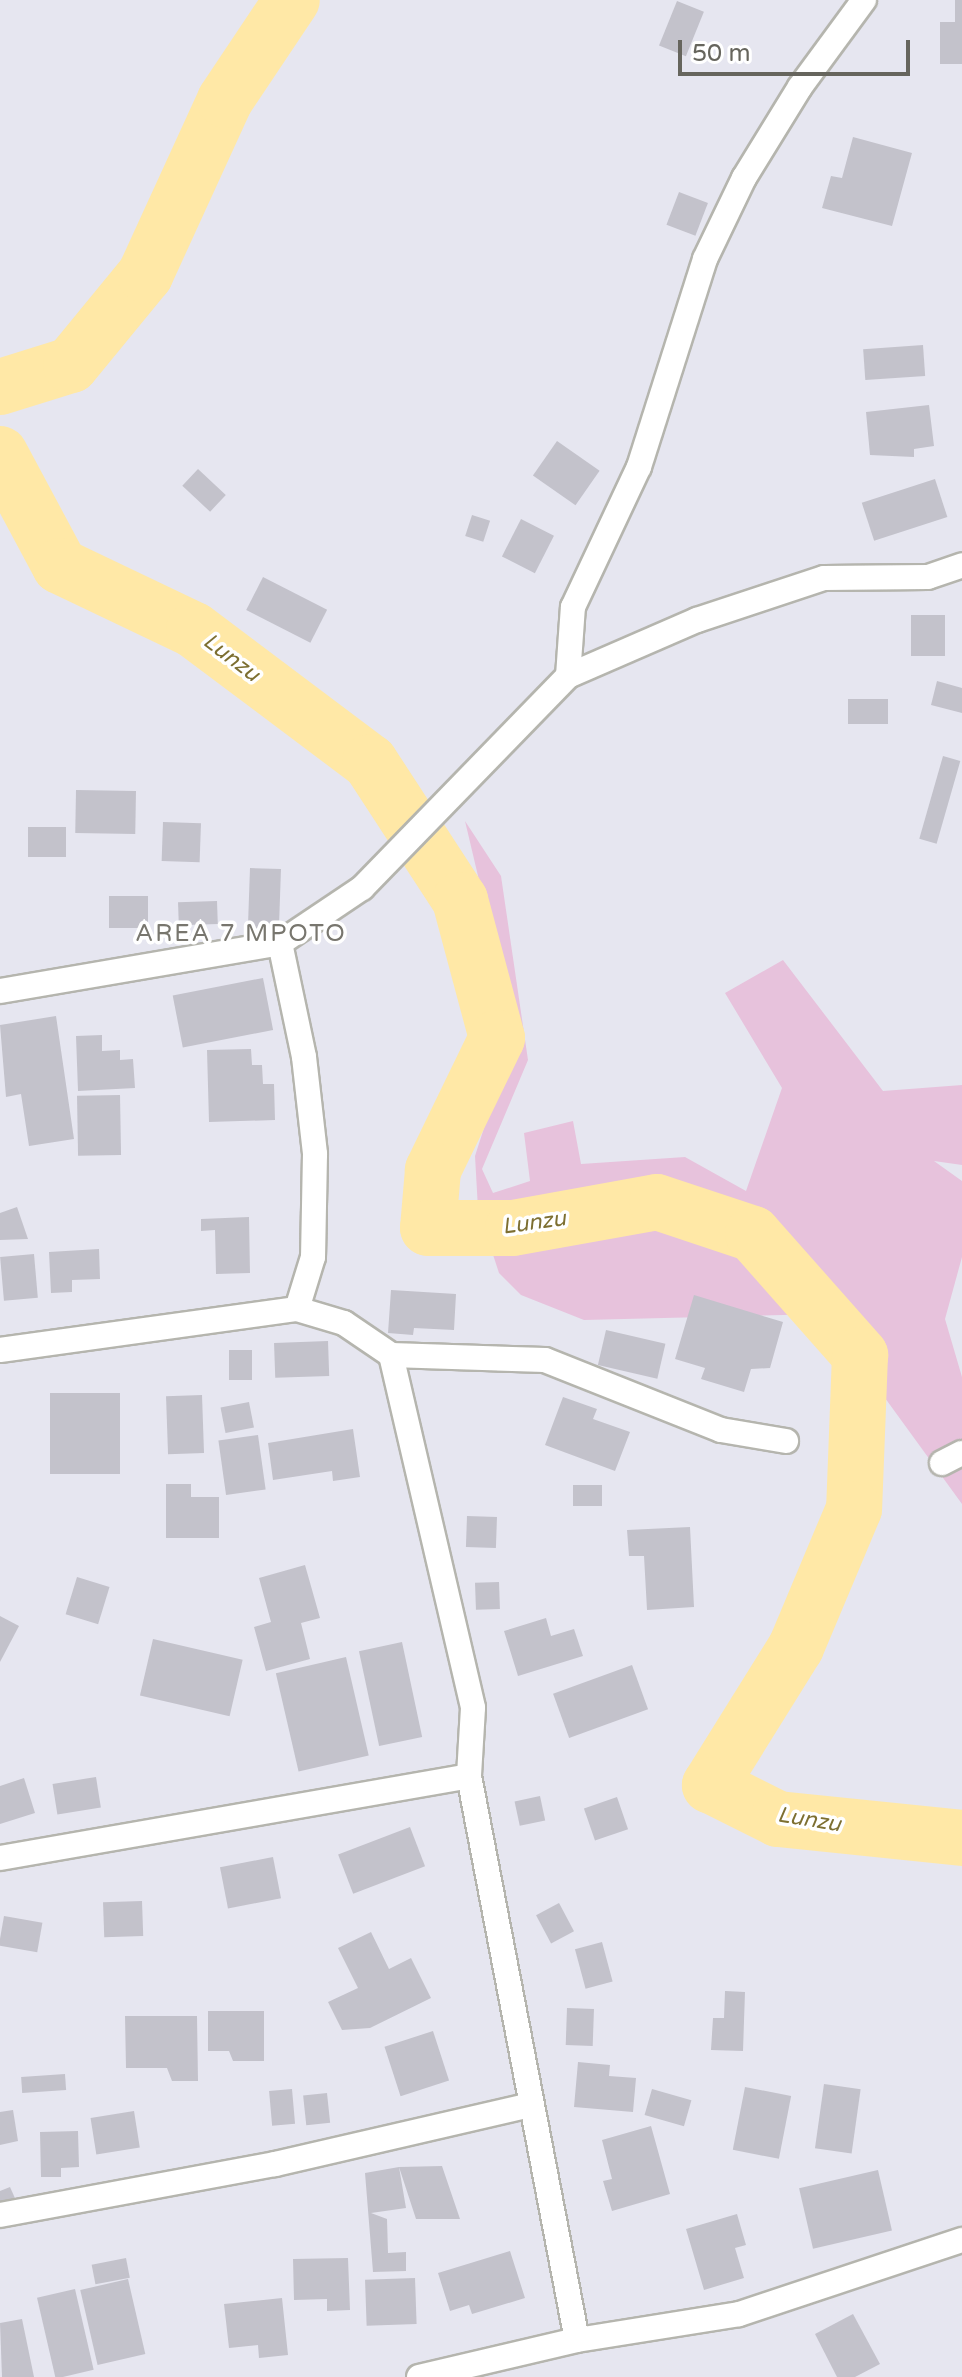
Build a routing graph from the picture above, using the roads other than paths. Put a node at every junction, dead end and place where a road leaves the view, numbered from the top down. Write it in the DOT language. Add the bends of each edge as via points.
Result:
graph roads {
  1 [pos="864,0"];
  2 [pos="962,565"];
  3 [pos="568,676"];
  4 [pos="280,943"];
  5 [pos="0,991"];
  6 [pos="297,1309"];
  7 [pos="0,1350"];
  8 [pos="391,1355"];
  9 [pos="786,1441"];
  10 [pos="469,1776"];
  11 [pos="0,1858"];
  12 [pos="530,2105"];
  13 [pos="0,2215"];
  14 [pos="962,2240"];
  15 [pos="577,2340"];
  16 [pos="419,2377"];
  1 -- 3 [label="street" via="744,178 705,259 639,467 573,607 567,632"];
  2 -- 3 [label="street" via="928,577 824,578 697,620"];
  3 -- 4 [label="street" via="362,888"];
  4 -- 5 [label="street"];
  4 -- 6 [label="street" via="302,1042 315,1154 313,1257"];
  6 -- 7 [label="street"];
  6 -- 8 [label="street" via="344,1323"];
  8 -- 9 [label="street" via="545,1360 721,1430"];
  8 -- 10 [label="street" via="473,1708"];
  10 -- 11 [label="street"];
  10 -- 12 [label="street"];
  12 -- 13 [label="street" via="275,2164"];
  12 -- 15 [label="street"];
  14 -- 15 [label="street" via="739,2314"];
  15 -- 16 [label="street"];
}
